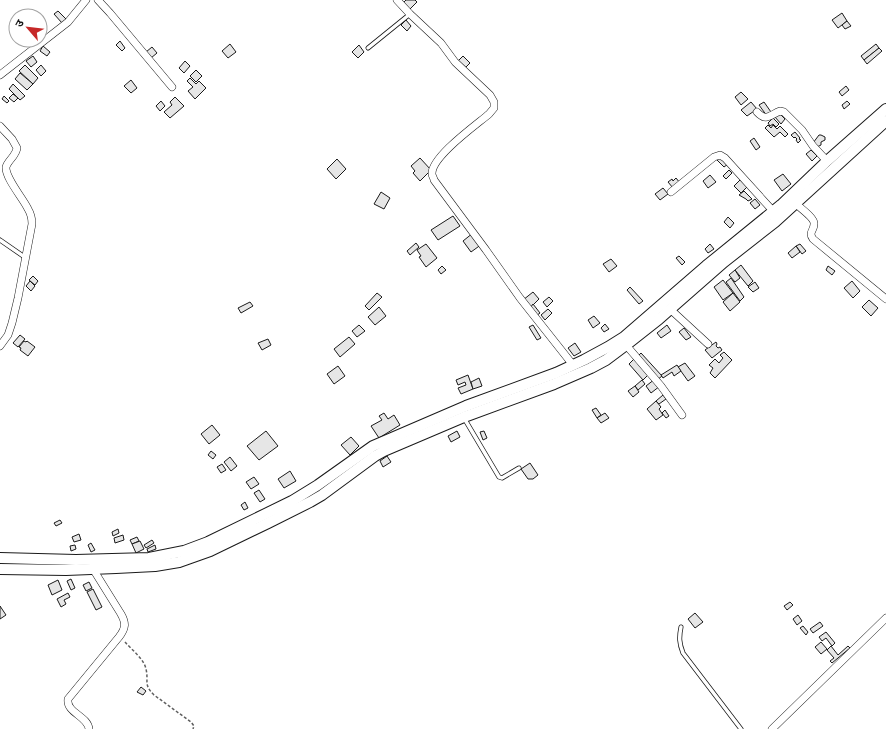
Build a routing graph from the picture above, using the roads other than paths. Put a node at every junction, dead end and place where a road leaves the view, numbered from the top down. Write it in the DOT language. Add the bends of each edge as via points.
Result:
graph roads {
  1 [pos="86,0"];
  2 [pos="98,0"];
  3 [pos="397,0"];
  4 [pos="410,14"];
  5 [pos="368,48"];
  6 [pos="0,75"];
  7 [pos="172,87"];
  8 [pos="886,109"];
  9 [pos="757,112"];
  10 [pos="886,121"];
  11 [pos="0,126"];
  12 [pos="827,161"];
  13 [pos="671,192"];
  14 [pos="795,203"];
  15 [pos="773,211"];
  16 [pos="0,240"];
  17 [pos="26,258"];
  18 [pos="886,299"];
  19 [pos="670,309"];
  20 [pos="708,344"];
  21 [pos="626,345"];
  22 [pos="0,346"];
  23 [pos="573,365"];
  24 [pos="682,415"];
  25 [pos="464,417"];
  26 [pos="519,468"];
  27 [pos="0,558"];
  28 [pos="0,569"];
  29 [pos="94,569"];
  30 [pos="886,618"];
  31 [pos="681,627"];
  32 [pos="89,729"];
  33 [pos="741,729"];
  34 [pos="772,729"];
  1 -- 6 [label="street" via="68,22"];
  2 -- 7 [label="street"];
  3 -- 4 [label="street"];
  4 -- 5 [label="lane"];
  4 -- 23 [label="street" via="441,43 455,62 490,95 494,102 494,108 489,114 440,157 432,174 434,180 520,298"];
  8 -- 12 [label="street"];
  9 -- 12 [label="street" via="760,116 767,117 780,111 784,112"];
  10 -- 14 [label="street"];
  11 -- 17 [label="street" via="17,148 6,169 31,216"];
  12 -- 15 [label="street"];
  13 -- 15 [label="street" via="714,157 720,155"];
  14 -- 18 [label="street" via="812,219 813,239"];
  14 -- 19 [label="street"];
  15 -- 23 [label="street" via="624,337"];
  16 -- 17 [label="lane"];
  17 -- 22 [label="street" via="12,323 8,335"];
  19 -- 20 [label="street"];
  19 -- 21 [label="street"];
  21 -- 24 [label="street"];
  21 -- 25 [label="street" via="606,360 567,379"];
  23 -- 27 [label="street" via="372,446 292,501 184,551 149,558"];
  25 -- 26 [label="lane" via="499,477 507,476"];
  25 -- 29 [label="street" via="384,451 322,495 210,551 169,564"];
  28 -- 29 [label="street"];
  29 -- 32 [label="street" via="124,619 125,626 119,637 68,699 69,707 86,722"];
  30 -- 34 [label="street"];
  31 -- 33 [label="lane" via="679,644 683,653"];
}
